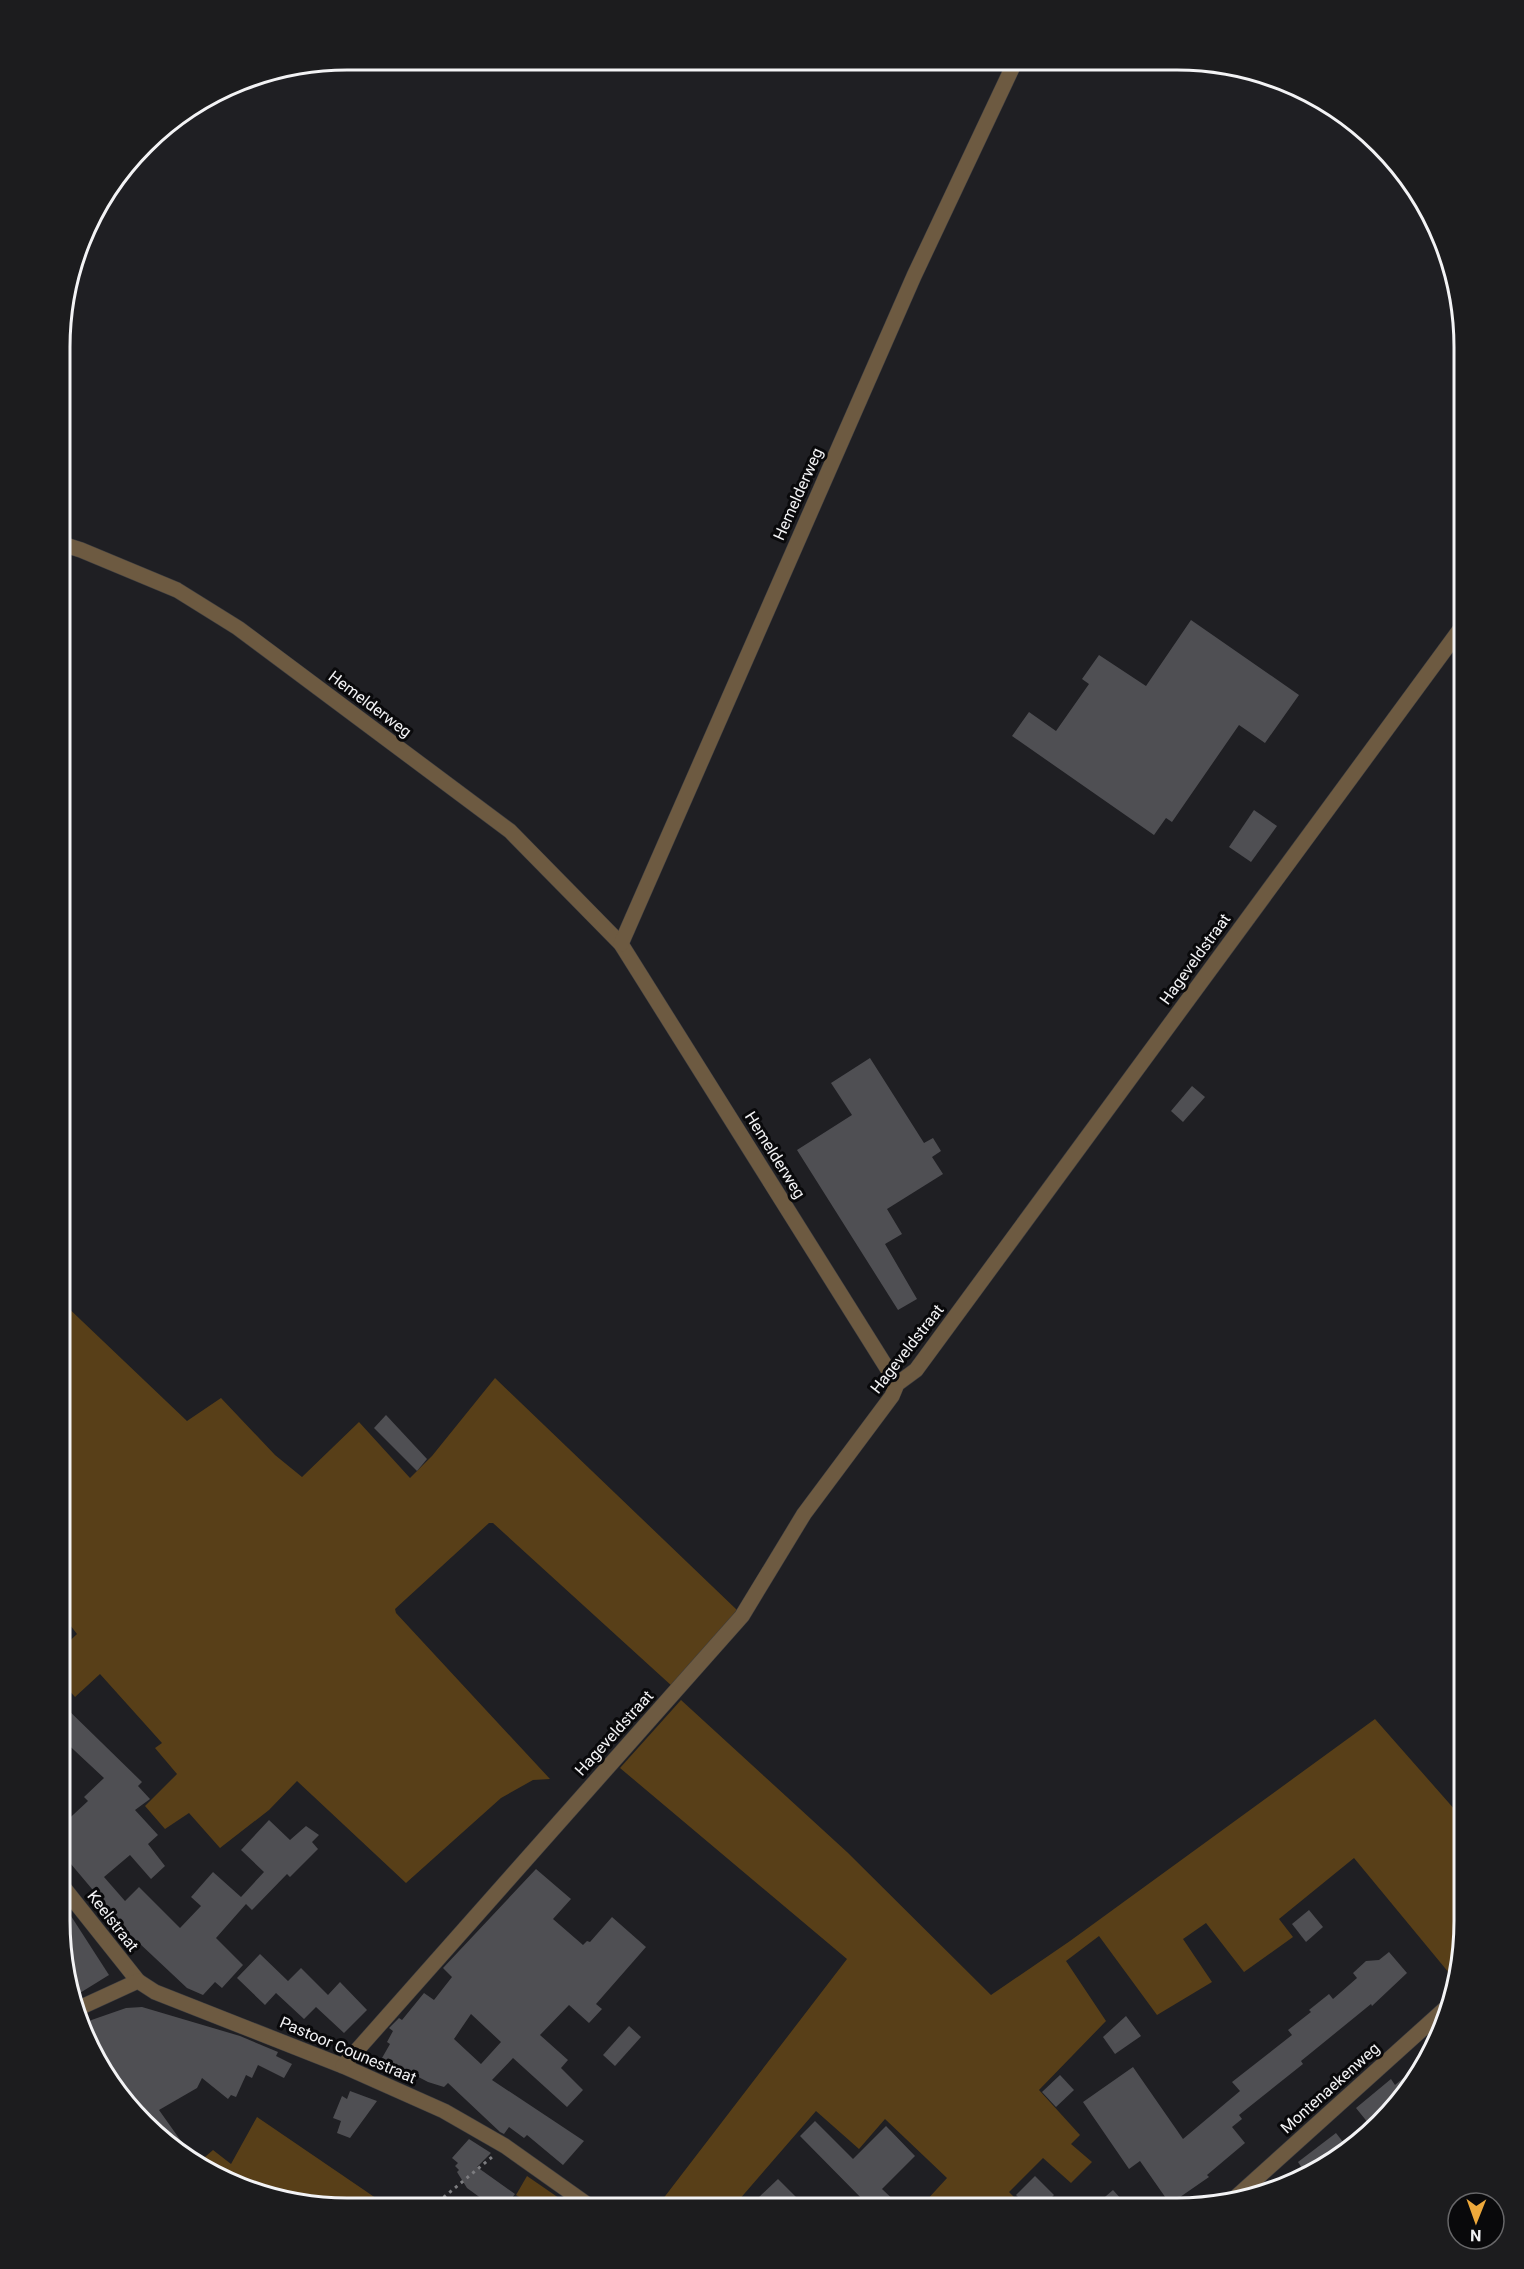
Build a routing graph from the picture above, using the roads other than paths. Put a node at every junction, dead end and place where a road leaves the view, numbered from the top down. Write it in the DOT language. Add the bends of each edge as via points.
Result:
graph roads {
  1 [pos="1011,70"];
  2 [pos="70,547"];
  3 [pos="1454,638"];
  4 [pos="621,944"];
  5 [pos="897,1384"];
  6 [pos="70,1896"];
  7 [pos="138,1981"];
  8 [pos="84,2006"];
  9 [pos="1437,2016"];
  10 [pos="343,2066"];
  11 [pos="1244,2190"];
  12 [pos="578,2198"];
  1 -- 4 [label="street, Hemelderweg" via="914,276"];
  2 -- 4 [label="street, Hemelderweg" via="177,590 238,628 510,831"];
  3 -- 5 [label="street, Hageveldstraat" via="916,1370"];
  4 -- 5 [label="street, Hemelderweg"];
  5 -- 10 [label="street, Hageveldstraat" via="804,1514 742,1616"];
  6 -- 7 [label="street, Keelstraat"];
  7 -- 8 [label="street"];
  7 -- 10 [label="street, Pastoor Counestraat" via="155,1992"];
  9 -- 11 [label="street, Montenaekenweg"];
  10 -- 12 [label="street, Pastoor Counestraat" via="444,2111 505,2146"];
}
